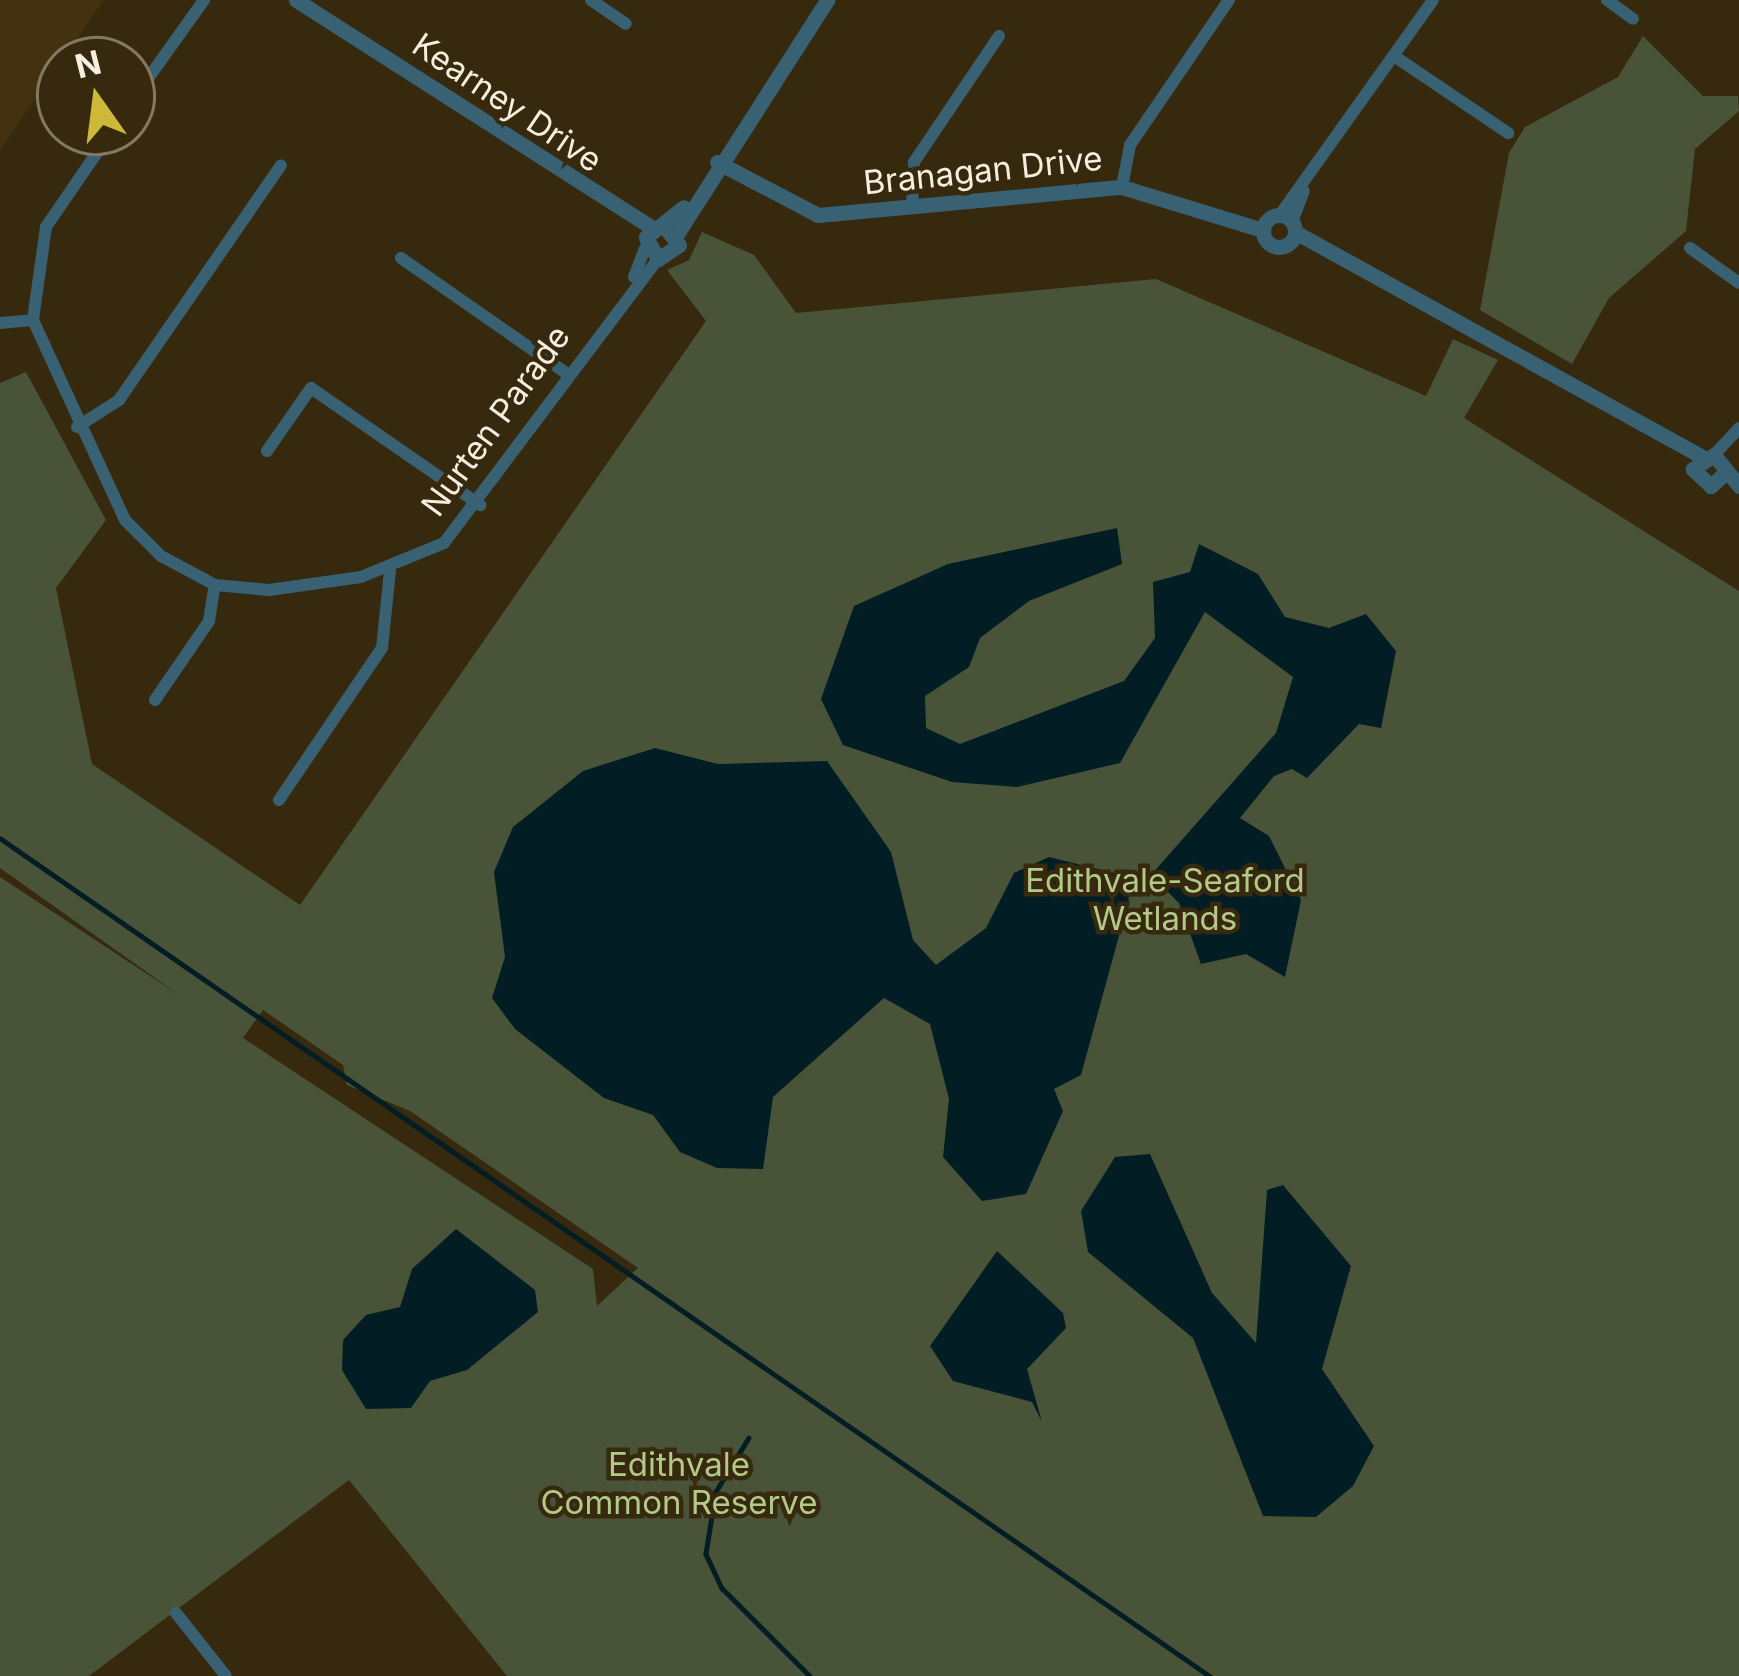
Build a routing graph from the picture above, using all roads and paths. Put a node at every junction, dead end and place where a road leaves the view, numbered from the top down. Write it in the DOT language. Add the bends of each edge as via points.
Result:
graph roads {
  1 [pos="296,0"];
  2 [pos="591,0"];
  3 [pos="827,0"];
  4 [pos="1229,0"];
  5 [pos="1433,0"];
  6 [pos="1606,0"];
  7 [pos="200,2"];
  8 [pos="1633,19"];
  9 [pos="626,24"];
  10 [pos="1000,36"];
  11 [pos="1394,56"];
  12 [pos="156,66"];
  13 [pos="1508,133"];
  14 [pos="95,156"];
  15 [pos="720,158"];
  16 [pos="280,166"];
  17 [pos="1122,187"];
  18 [pos="911,208"];
  19 [pos="1282,227"];
  20 [pos="657,240"];
  21 [pos="1690,248"];
  22 [pos="401,258"];
  23 [pos="1739,283"];
  24 [pos="32,320"];
  25 [pos="0,323"];
  26 [pos="569,376"];
  27 [pos="77,428"];
  28 [pos="1739,429"];
  29 [pos="267,452"];
  30 [pos="1712,466"];
  31 [pos="1739,489"];
  32 [pos="480,505"];
  33 [pos="390,571"];
  34 [pos="215,585"];
  35 [pos="155,700"];
  36 [pos="279,800"];
  37 [pos="176,1613"];
  38 [pos="226,1676"];
  1 -- 20 [label="street, Kearney Drive"];
  2 -- 9 [label="street"];
  3 -- 15 [label="street, Nurten Parade"];
  4 -- 17 [label="street" via="1130,145"];
  5 -- 11 [label="street"];
  6 -- 8 [label="street"];
  7 -- 12 [label="street"];
  10 -- 18 [label="street" via="914,162"];
  11 -- 13 [label="street"];
  11 -- 19 [label="street"];
  14 -- 24 [label="street" via="46,227"];
  15 -- 18 [label="street, Branagan Drive" via="802,212"];
  15 -- 20 [label="street, Nurten Parade"];
  16 -- 27 [label="street" via="119,400"];
  17 -- 18 [label="street, Branagan Drive"];
  17 -- 19 [label="street, Branagan Drive"];
  19 -- 30 [label="street, Branagan Drive" via="1494,337"];
  20 -- 26 [label="street, Nurten Parade"];
  21 -- 23 [label="street"];
  22 -- 26 [label="street"];
  24 -- 25 [label="street"];
  24 -- 27 [label="street, Nurten Parade"];
  26 -- 32 [label="street, Nurten Parade"];
  27 -- 34 [label="street, Nurten Parade" via="125,520 160,556"];
  28 -- 30 [label="street"];
  29 -- 32 [label="street" via="311,388"];
  30 -- 31 [label="street, Branagan Drive"];
  32 -- 33 [label="street, Nurten Parade" via="444,543"];
  33 -- 34 [label="street, Nurten Parade" via="269,590"];
  33 -- 36 [label="street" via="382,648"];
  34 -- 35 [label="street" via="208,621"];
  37 -- 38 [label="street"];
}
